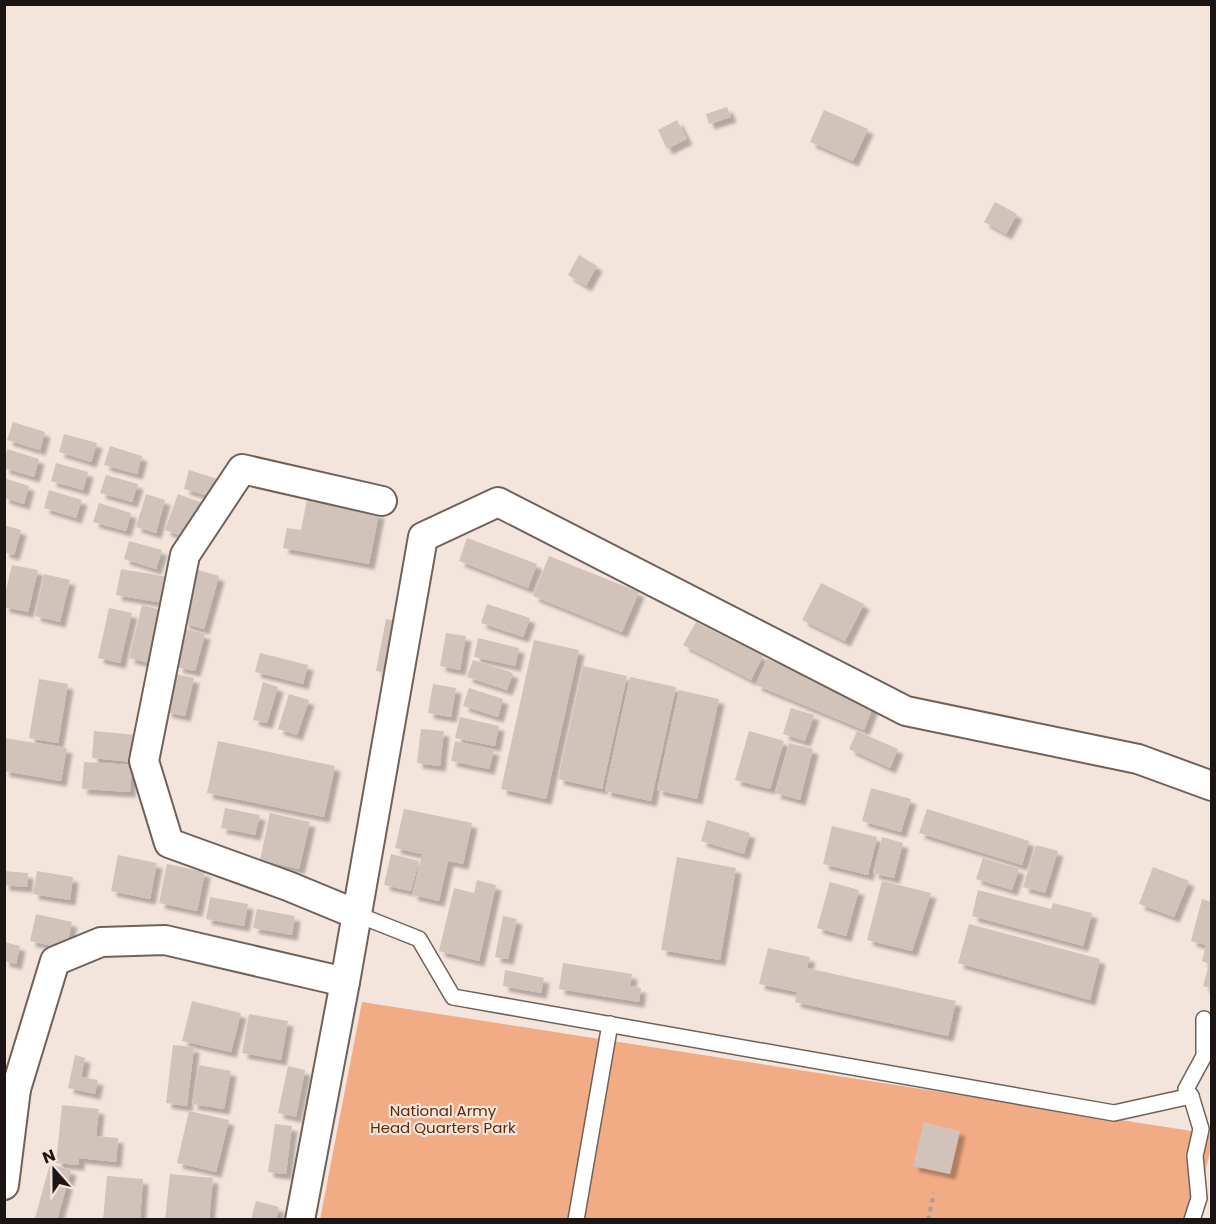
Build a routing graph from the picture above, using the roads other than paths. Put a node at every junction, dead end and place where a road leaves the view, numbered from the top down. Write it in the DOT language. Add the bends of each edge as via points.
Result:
graph roads {
  1 [pos="382,501"];
  2 [pos="1212,786"];
  3 [pos="356,914"];
  4 [pos="345,982"];
  5 [pos="1204,1019"];
  6 [pos="610,1024"];
  7 [pos="10,1095"];
  8 [pos="1191,1096"];
  9 [pos="4,1185"];
  10 [pos="300,1220"];
  11 [pos="576,1220"];
  12 [pos="1192,1220"];
  1 -- 3 [label="street" via="242,469 184,555 144,761 169,843"];
  2 -- 3 [label="street" via="1138,759 906,711 498,502 423,537"];
  3 -- 4 [label="street"];
  3 -- 6 [label="lane" via="419,939 453,997"];
  4 -- 7 [label="street" via="165,940 101,942 55,962"];
  4 -- 10 [label="street"];
  5 -- 8 [label="lane" via="1204,1056 1186,1089"];
  6 -- 8 [label="lane" via="1114,1113"];
  6 -- 11 [label="lane"];
  7 -- 9 [label="street"];
  8 -- 12 [label="lane" via="1201,1129 1195,1156 1199,1198"];
}
